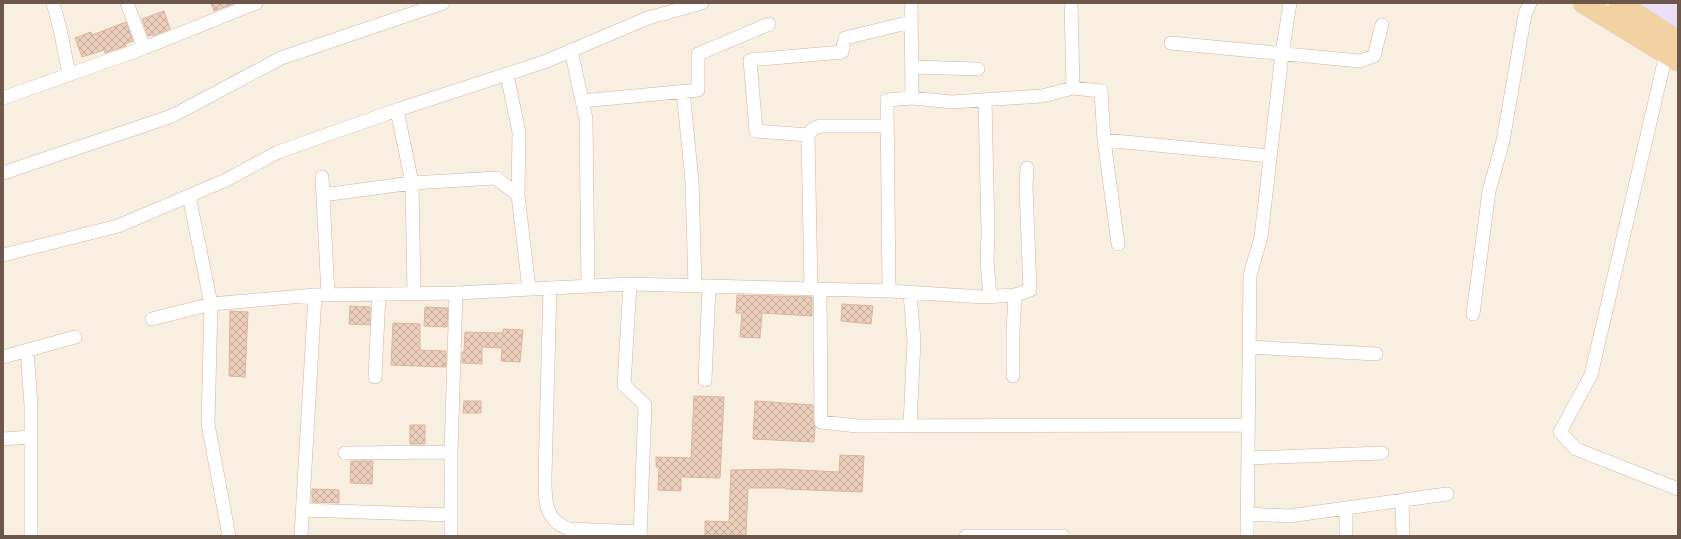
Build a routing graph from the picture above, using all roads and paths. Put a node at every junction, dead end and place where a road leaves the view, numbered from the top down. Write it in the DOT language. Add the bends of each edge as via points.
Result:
graph roads {
  1 [pos="54,3"];
  2 [pos="128,3"];
  3 [pos="256,3"];
  4 [pos="443,3"];
  5 [pos="702,3"];
  6 [pos="911,3"];
  7 [pos="1071,3"];
  8 [pos="1290,3"];
  9 [pos="1530,3"];
  10 [pos="1583,3"];
  11 [pos="1618,3"];
  12 [pos="911,22"];
  13 [pos="769,24"];
  14 [pos="1382,25"];
  15 [pos="1171,43"];
  16 [pos="144,48"];
  17 [pos="571,50"];
  18 [pos="1674,52"];
  19 [pos="1282,54"];
  20 [pos="912,68"];
  21 [pos="978,69"];
  22 [pos="69,74"];
  23 [pos="507,75"];
  24 [pos="1073,88"];
  25 [pos="683,91"];
  26 [pos="3,98"];
  27 [pos="912,98"];
  28 [pos="582,100"];
  29 [pos="985,100"];
  30 [pos="397,110"];
  31 [pos="887,126"];
  32 [pos="808,135"];
  33 [pos="1104,140"];
  34 [pos="1270,156"];
  35 [pos="1027,168"];
  36 [pos="3,173"];
  37 [pos="322,177"];
  38 [pos="412,183"];
  39 [pos="323,195"];
  40 [pos="518,195"];
  41 [pos="189,196"];
  42 [pos="1118,244"];
  43 [pos="3,256"];
  44 [pos="630,284"];
  45 [pos="588,286"];
  46 [pos="695,286"];
  47 [pos="709,286"];
  48 [pos="550,288"];
  49 [pos="529,289"];
  50 [pos="816,289"];
  51 [pos="889,291"];
  52 [pos="414,293"];
  53 [pos="456,293"];
  54 [pos="910,293"];
  55 [pos="379,294"];
  56 [pos="314,295"];
  57 [pos="328,295"];
  58 [pos="1016,295"];
  59 [pos="990,297"];
  60 [pos="211,304"];
  61 [pos="1473,314"];
  62 [pos="152,319"];
  63 [pos="75,337"];
  64 [pos="1249,347"];
  65 [pos="27,350"];
  66 [pos="1376,354"];
  67 [pos="3,357"];
  68 [pos="1013,376"];
  69 [pos="375,377"];
  70 [pos="705,380"];
  71 [pos="910,425"];
  72 [pos="1248,425"];
  73 [pos="31,437"];
  74 [pos="3,439"];
  75 [pos="451,452"];
  76 [pos="345,453"];
  77 [pos="1382,453"];
  78 [pos="1248,458"];
  79 [pos="1678,489"];
  80 [pos="1447,494"];
  81 [pos="1402,500"];
  82 [pos="1346,508"];
  83 [pos="302,510"];
  84 [pos="1248,514"];
  85 [pos="451,515"];
  86 [pos="640,534"];
  87 [pos="31,536"];
  88 [pos="229,536"];
  89 [pos="301,536"];
  90 [pos="451,536"];
  91 [pos="966,536"];
  92 [pos="1063,536"];
  93 [pos="1248,536"];
  94 [pos="1346,536"];
  95 [pos="1404,536"];
  1 -- 22 [label="street"];
  2 -- 16 [label="street"];
  3 -- 16 [label="street"];
  4 -- 36 [label="street" via="281,58 172,116"];
  5 -- 17 [label="street" via="648,18"];
  6 -- 12 [label="street"];
  7 -- 24 [label="street"];
  8 -- 19 [label="street"];
  9 -- 61 [label="street" via="1525,14 1503,141 1489,191"];
  10 -- 18 [label="main road"];
  11 -- 18 [label="main road"];
  12 -- 20 [label="street"];
  12 -- 32 [label="street" via="845,38 842,52 750,60 756,132"];
  13 -- 25 [label="street" via="698,54 698,90"];
  14 -- 19 [label="street" via="1374,56 1367,60"];
  15 -- 19 [label="street"];
  16 -- 22 [label="street"];
  17 -- 23 [label="street"];
  17 -- 28 [label="street"];
  18 -- 79 [label="street" via="1591,375 1560,432 1576,449"];
  19 -- 34 [label="street"];
  20 -- 21 [label="street"];
  20 -- 27 [label="street"];
  22 -- 26 [label="street"];
  23 -- 30 [label="street"];
  23 -- 40 [label="street" via="519,132"];
  24 -- 29 [label="street" via="1042,96"];
  24 -- 33 [label="street" via="1100,91"];
  25 -- 28 [label="street"];
  25 -- 46 [label="street" via="692,181"];
  27 -- 29 [label="street" via="952,102"];
  27 -- 31 [label="street" via="887,100"];
  28 -- 45 [label="street" via="586,119"];
  29 -- 59 [label="street" via="987,261"];
  30 -- 38 [label="street"];
  30 -- 41 [label="street" via="278,152 226,180"];
  31 -- 32 [label="street" via="820,126"];
  31 -- 51 [label="street"];
  32 -- 50 [label="street"];
  33 -- 34 [label="street"];
  33 -- 42 [label="street"];
  34 -- 64 [label="street" via="1261,237 1250,275"];
  35 -- 58 [label="street" via="1030,290"];
  37 -- 39 [label="street"];
  38 -- 39 [label="street"];
  38 -- 40 [label="street" via="496,178"];
  38 -- 52 [label="street"];
  39 -- 57 [label="street"];
  40 -- 49 [label="street"];
  41 -- 43 [label="street" via="118,226"];
  41 -- 60 [label="street"];
  44 -- 45 [label="street"];
  44 -- 46 [label="street"];
  44 -- 86 [label="street" via="624,385 645,405"];
  45 -- 48 [label="street"];
  46 -- 47 [label="street"];
  47 -- 50 [label="street"];
  47 -- 70 [label="street"];
  48 -- 49 [label="street"];
  48 -- 86 [label="street" via="545,474 545,500 548,512 558,526 568,529"];
  49 -- 53 [label="street"];
  50 -- 51 [label="street"];
  50 -- 71 [label="street" via="821,422 857,426"];
  51 -- 54 [label="street"];
  52 -- 53 [label="street"];
  52 -- 55 [label="street"];
  53 -- 75 [label="street"];
  54 -- 59 [label="street"];
  54 -- 71 [label="street" via="914,341"];
  55 -- 57 [label="street"];
  55 -- 69 [label="street"];
  56 -- 57 [label="street"];
  56 -- 60 [label="street"];
  56 -- 83 [label="street"];
  58 -- 59 [label="street"];
  58 -- 68 [label="street" via="1012,332"];
  60 -- 62 [label="street"];
  60 -- 88 [label="street" via="208,424"];
  63 -- 65 [label="street"];
  64 -- 66 [label="street"];
  64 -- 72 [label="street"];
  65 -- 67 [label="street"];
  65 -- 73 [label="street"];
  71 -- 72 [label="street"];
  72 -- 78 [label="street"];
  73 -- 74 [label="street"];
  73 -- 87 [label="street"];
  75 -- 76 [label="street"];
  75 -- 85 [label="street"];
  77 -- 78 [label="street"];
  78 -- 84 [label="street"];
  80 -- 81 [label="street"];
  81 -- 82 [label="street"];
  81 -- 95 [label="street"];
  82 -- 84 [label="street" via="1289,516"];
  82 -- 94 [label="street"];
  83 -- 85 [label="street"];
  83 -- 89 [label="street"];
  84 -- 93 [label="street"];
  85 -- 90 [label="street"];
  91 -- 92 [label="street"];
}
